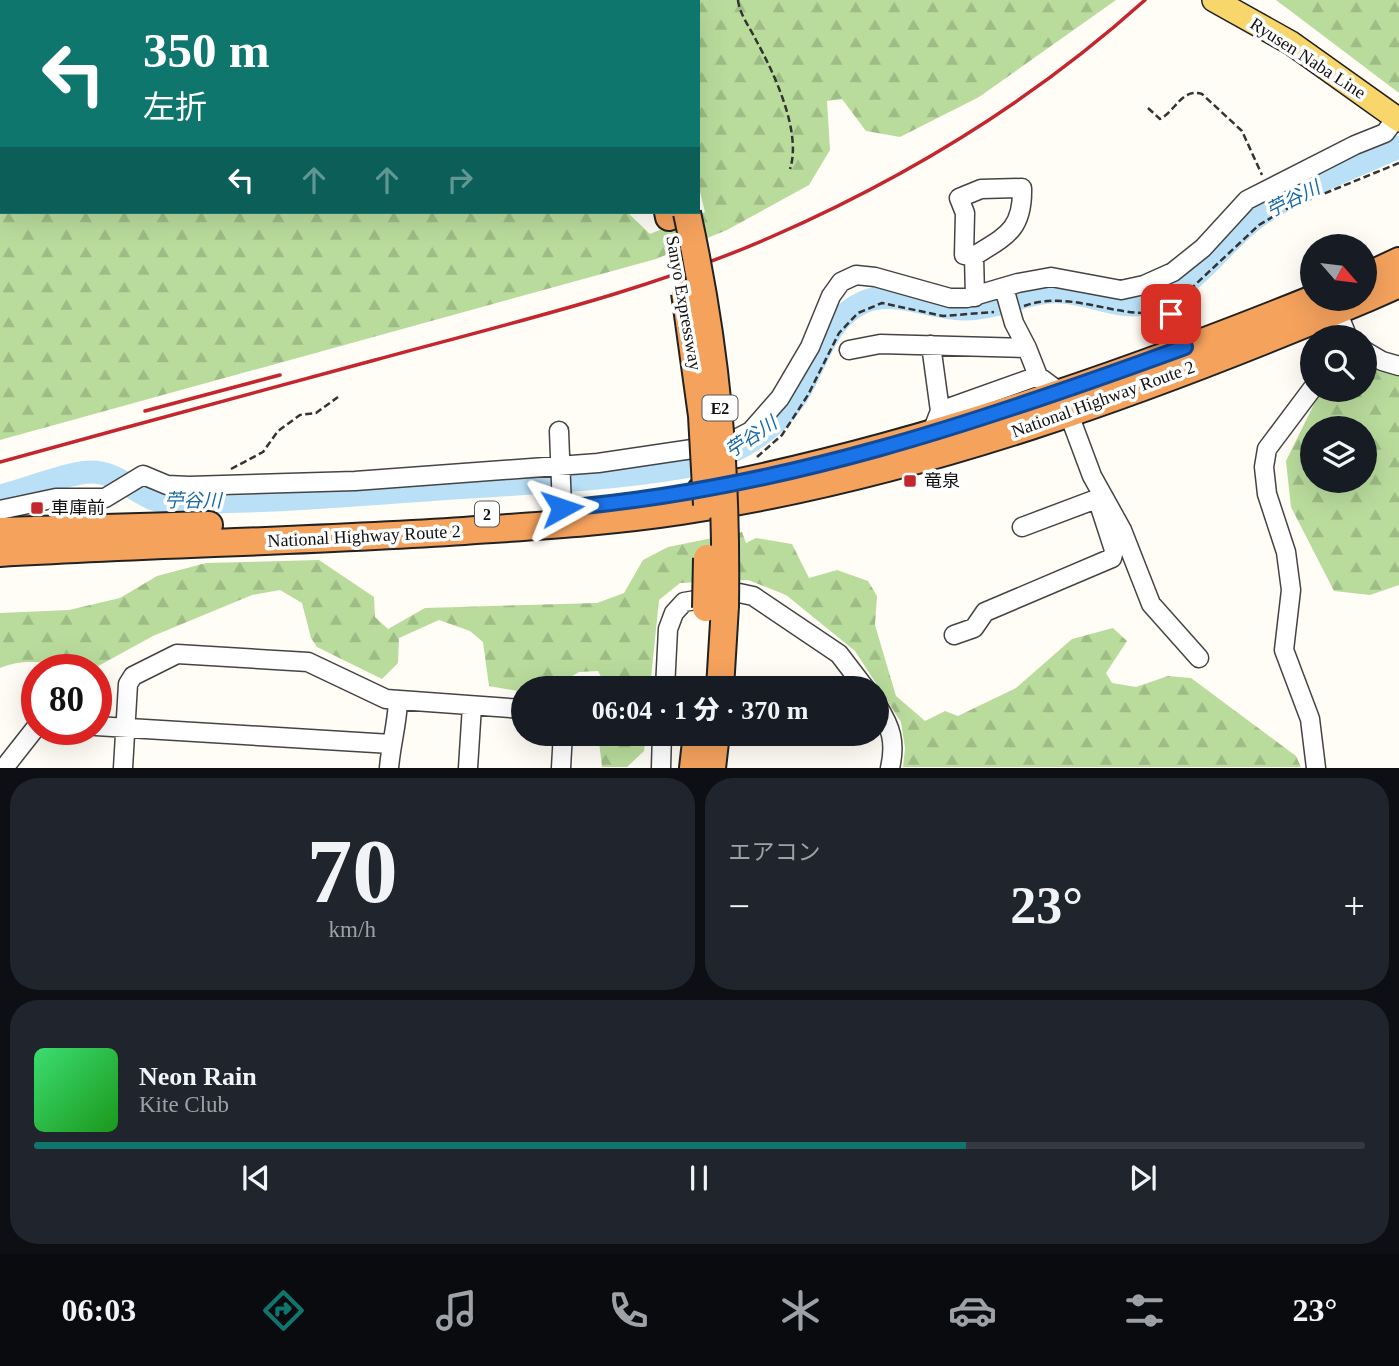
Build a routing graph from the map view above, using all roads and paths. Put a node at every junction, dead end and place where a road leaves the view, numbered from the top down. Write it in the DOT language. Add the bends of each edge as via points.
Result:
graph roads {
  1 [pos="738,0"];
  2 [pos="1214,0"];
  3 [pos="1148,108"];
  4 [pos="1398,119"];
  5 [pos="1399,163"];
  6 [pos="790,169"];
  7 [pos="1267,188"];
  8 [pos="678,214"];
  9 [pos="969,255"];
  10 [pos="1399,261"];
  11 [pos="1377,271"];
  12 [pos="1160,281"];
  13 [pos="1399,284"];
  14 [pos="969,291"];
  15 [pos="1377,294"];
  16 [pos="1008,300"];
  17 [pos="1170,303"];
  18 [pos="1300,304"];
  19 [pos="1334,312"];
  20 [pos="931,345"];
  21 [pos="1185,347"];
  22 [pos="1027,348"];
  23 [pos="849,350"];
  24 [pos="1377,358"];
  25 [pos="1399,366"];
  26 [pos="1038,376"];
  27 [pos="338,397"];
  28 [pos="1302,402"];
  29 [pos="1065,404"];
  30 [pos="936,422"];
  31 [pos="559,431"];
  32 [pos="561,468"];
  33 [pos="227,471"];
  34 [pos="750,481"];
  35 [pos="1100,496"];
  36 [pos="562,499"];
  37 [pos="0,510"];
  38 [pos="1022,527"];
  39 [pos="0,531"];
  40 [pos="0,553"];
  41 [pos="716,607"];
  42 [pos="954,635"];
  43 [pos="1199,658"];
  44 [pos="666,676"];
  45 [pos="703,676"];
  46 [pos="719,676"];
  47 [pos="856,676"];
  48 [pos="398,701"];
  49 [pos="471,706"];
  50 [pos="511,708"];
  51 [pos="889,724"];
  52 [pos="112,727"];
  53 [pos="126,727"];
  54 [pos="391,744"];
  55 [pos="22,745"];
  56 [pos="562,746"];
  57 [pos="662,746"];
  58 [pos="696,746"];
  59 [pos="715,746"];
  60 [pos="4,768"];
  61 [pos="123,768"];
  62 [pos="389,768"];
  63 [pos="468,768"];
  64 [pos="561,768"];
  65 [pos="661,768"];
  66 [pos="693,768"];
  67 [pos="712,768"];
  68 [pos="890,768"];
  69 [pos="1316,768"];
  1 -- 6 [label="path" via="772,69 794,139"];
  2 -- 4 [label="main road, Ryusen Naba Line" via="1291,43"];
  3 -- 7 [label="path" via="1160,119 1181,98 1202,94 1242,131"];
  4 -- 7 [label="street" via="1385,133"];
  5 -- 17 [label="path" via="1284,210 1259,225 1198,286"];
  7 -- 12 [label="street" via="1235,210 1190,260"];
  8 -- 41 [label="highway, Sanyo Expressway / E2, bridge" via="702,416"];
  9 -- 14 [label="street"];
  10 -- 11 [label="highway"];
  12 -- 16 [label="street" via="1121,290 1051,277"];
  12 -- 17 [label="street"];
  13 -- 15 [label="highway, National Highway Route 2 / 2"];
  14 -- 16 [label="street"];
  14 -- 32 [label="street" via="950,298 856,275 841,282 831,296 810,347 780,398 751,431 726,444"];
  16 -- 17 [label="path" via="1050,300 1141,313 1154,313"];
  16 -- 22 [label="street"];
  16 -- 34 [label="path" via="943,316 882,303 858,313 839,333 782,435 751,463"];
  17 -- 21 [label="street"];
  18 -- 21 [label="highway, National Highway Route 2 / 2"];
  19 -- 29 [label="highway, National Highway Route 2 / 2"];
  20 -- 22 [label="street"];
  20 -- 23 [label="street" via="880,344"];
  20 -- 30 [label="street"];
  21 -- 29 [label="highway, National Highway Route 2 / 2"];
  22 -- 26 [label="street"];
  24 -- 25 [label="street"];
  26 -- 29 [label="street"];
  26 -- 30 [label="street"];
  27 -- 33 [label="path" via="316,413 300,415 278,431 263,452"];
  28 -- 69 [label="street" via="1267,449 1264,467 1291,590 1284,650 1310,719"];
  29 -- 30 [label="highway, National Highway Route 2 / 2"];
  29 -- 35 [label="street"];
  29 -- 40 [label="highway, National Highway Route 2 / 2" via="842,481 626,519 373,537"];
  30 -- 34 [label="highway, National Highway Route 2 / 2"];
  31 -- 32 [label="street"];
  32 -- 36 [label="street"];
  32 -- 37 [label="street" via="189,486 167,485 143,475 105,498 56,498"];
  34 -- 36 [label="highway, National Highway Route 2 / 2" via="678,495"];
  35 -- 38 [label="street"];
  35 -- 42 [label="street" via="1112,558 985,612 974,628"];
  35 -- 43 [label="street" via="1122,530 1151,604"];
  36 -- 39 [label="highway, National Highway Route 2 / 2" via="370,521"];
  41 -- 45 [label="highway, Sanyo Expressway / E2"];
  41 -- 46 [label="highway, Sanyo Expressway / E2"];
  44 -- 47 [label="street" via="668,629 674,613 684,602 739,593 753,596 839,654"];
  48 -- 49 [label="street"];
  48 -- 53 [label="street" via="308,662 177,654 133,676 128,684"];
  48 -- 54 [label="street" via="396,736"];
  49 -- 50 [label="street"];
  49 -- 63 [label="street"];
  51 -- 68 [label="street" via="894,749"];
  52 -- 53 [label="street"];
  53 -- 54 [label="street"];
  53 -- 61 [label="street"];
  54 -- 62 [label="street"];
  55 -- 60 [label="street"];
  56 -- 64 [label="street"];
  57 -- 65 [label="street"];
  58 -- 66 [label="highway"];
  59 -- 67 [label="highway"];
}
